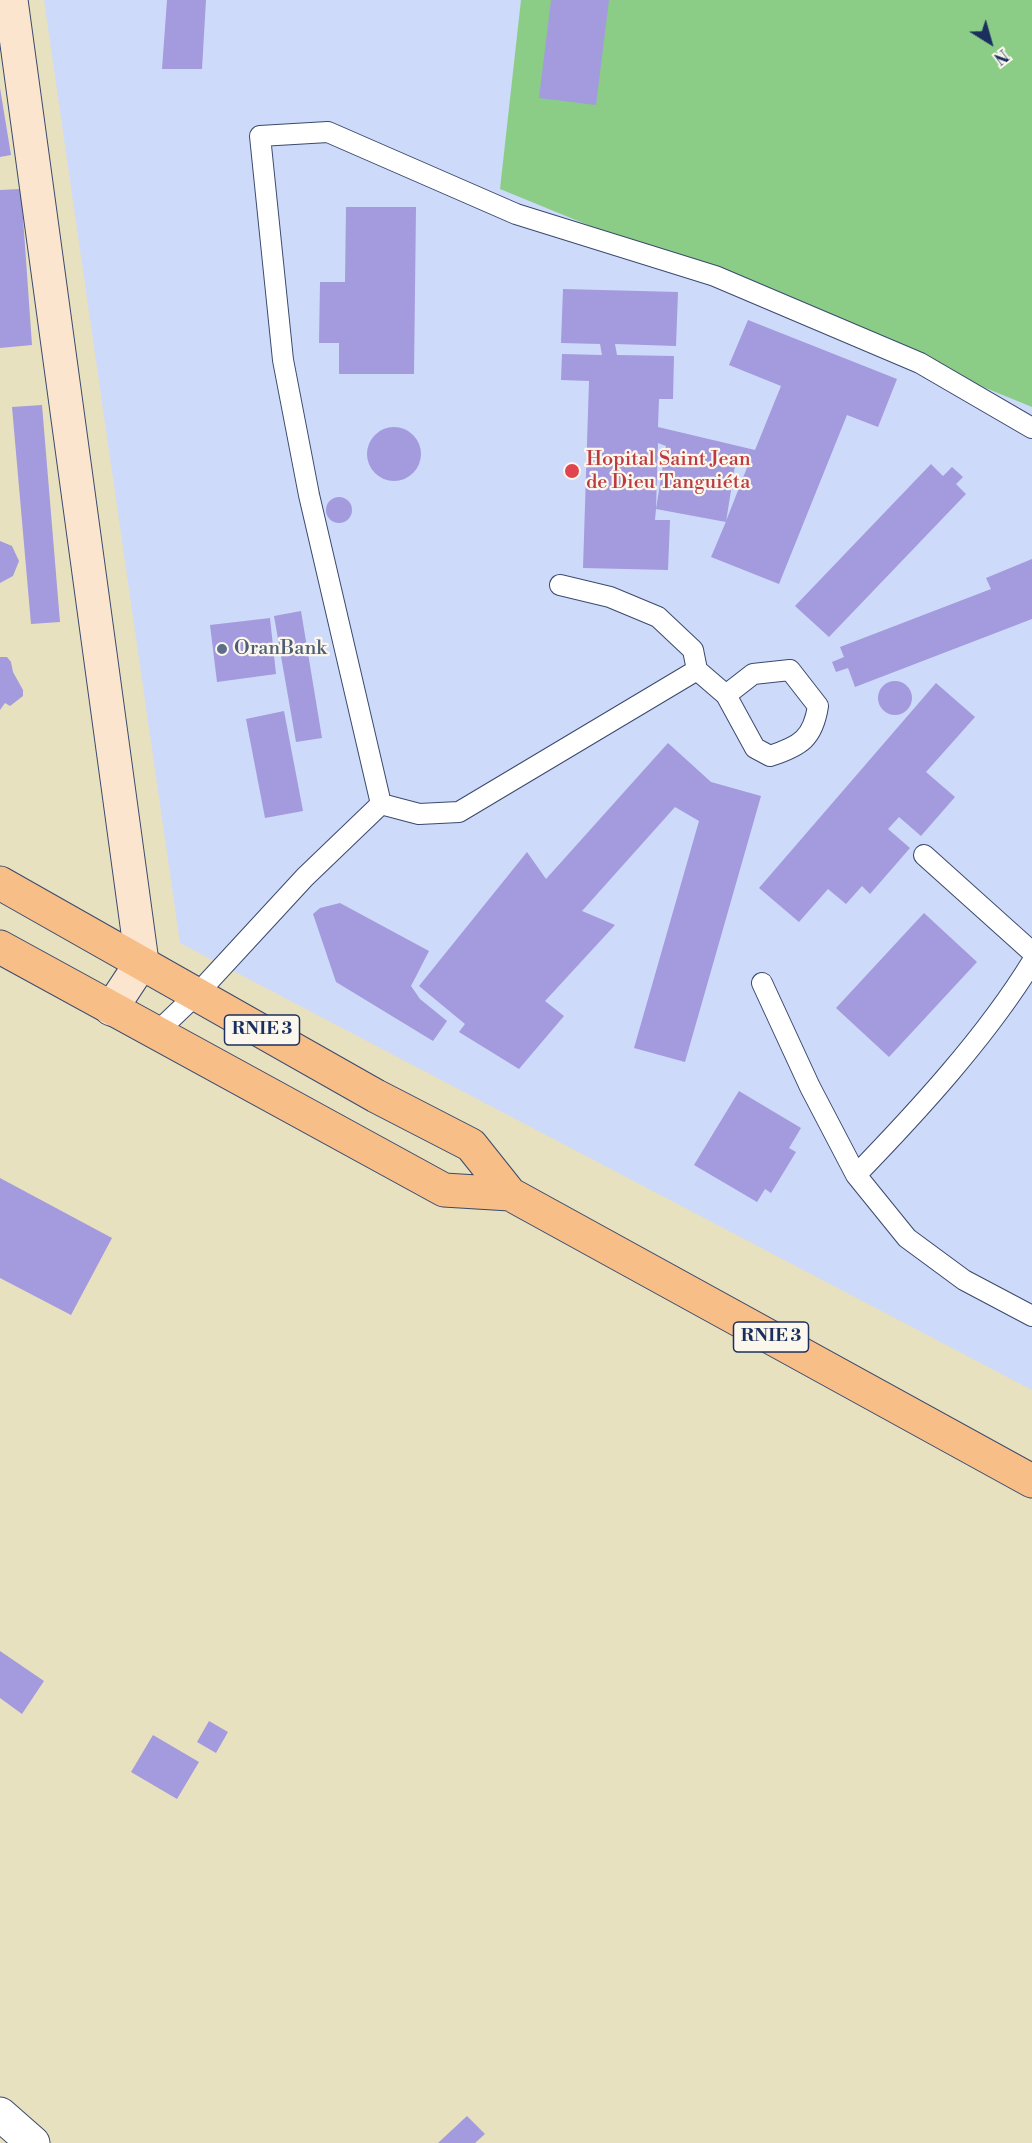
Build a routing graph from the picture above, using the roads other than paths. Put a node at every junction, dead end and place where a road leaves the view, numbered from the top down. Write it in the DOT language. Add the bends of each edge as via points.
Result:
graph roads {
  1 [pos="11,0"];
  2 [pos="1032,428"];
  3 [pos="560,585"];
  4 [pos="697,670"];
  5 [pos="726,695"];
  6 [pos="381,804"];
  7 [pos="924,855"];
  8 [pos="0,883"];
  9 [pos="0,947"];
  10 [pos="1032,952"];
  11 [pos="142,962"];
  12 [pos="1032,963"];
  13 [pos="762,982"];
  14 [pos="198,993"];
  15 [pos="111,1009"];
  16 [pos="156,1033"];
  17 [pos="856,1174"];
  18 [pos="510,1194"];
  19 [pos="1032,1316"];
  20 [pos="1032,1480"];
  21 [pos="0,2114"];
  22 [pos="33,2143"];
  1 -- 11 [label="main road"];
  2 -- 6 [label="lane" via="920,363 715,276 516,213 328,132 260,136 283,360 309,495"];
  3 -- 4 [label="lane" via="610,597 658,617 693,650"];
  4 -- 5 [label="lane"];
  4 -- 6 [label="lane" via="459,812 419,814"];
  5 -- 5 [label="lane" via="755,748 770,756 805,740 815,726 818,706 790,670 753,674"];
  6 -- 14 [label="lane" via="305,877"];
  7 -- 10 [label="lane"];
  8 -- 11 [label="highway, RNIE 3"];
  9 -- 15 [label="highway, RNIE 3"];
  11 -- 14 [label="highway, RNIE 3"];
  11 -- 15 [label="main road"];
  12 -- 17 [label="lane" via="908,1121"];
  13 -- 17 [label="lane" via="810,1087"];
  14 -- 16 [label="lane"];
  14 -- 18 [label="highway, RNIE 3" via="376,1096 471,1145"];
  15 -- 16 [label="highway, RNIE 3"];
  16 -- 18 [label="highway, RNIE 3" via="444,1190"];
  17 -- 19 [label="lane" via="907,1238 964,1280"];
  18 -- 20 [label="highway, RNIE 3"];
  21 -- 22 [label="street"];
}
